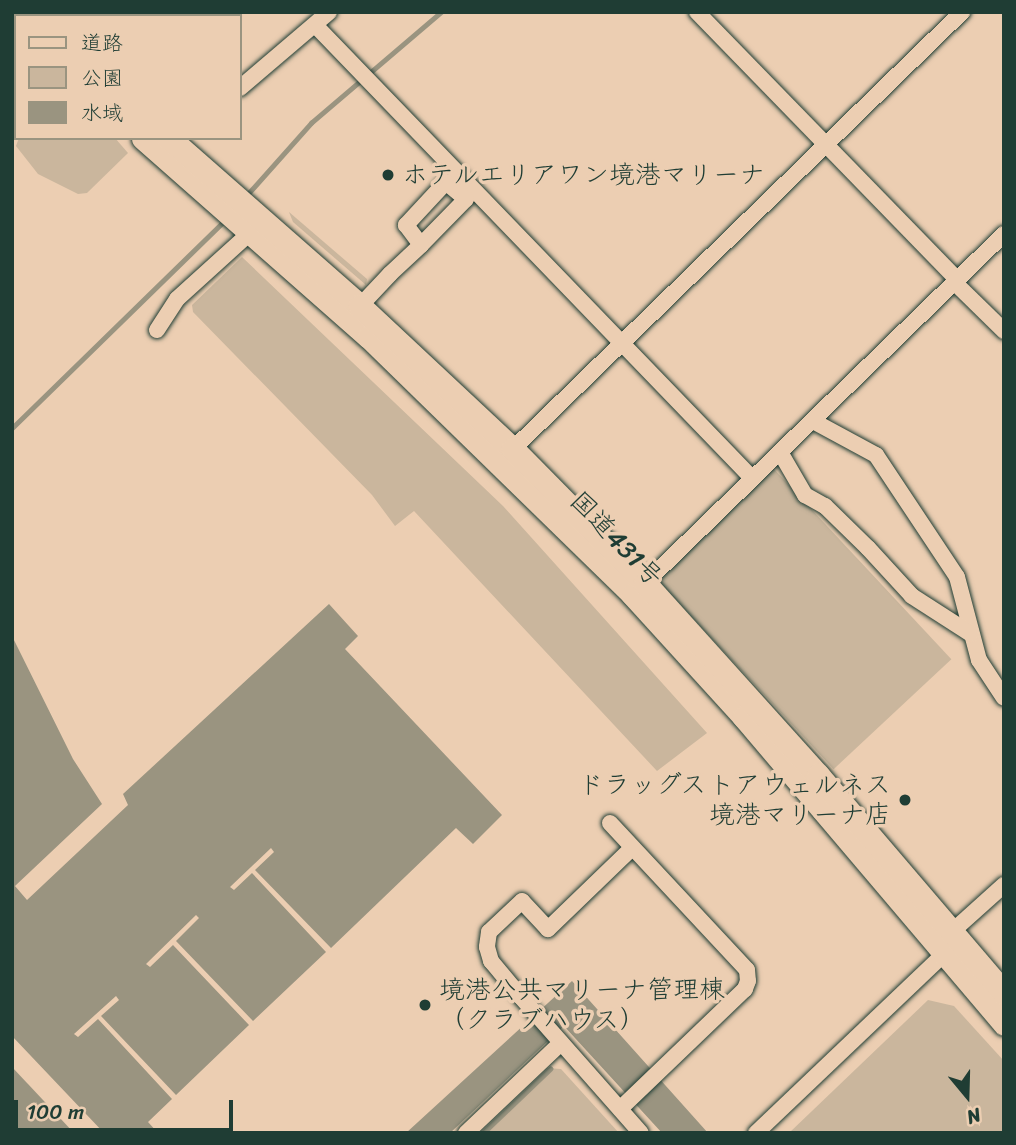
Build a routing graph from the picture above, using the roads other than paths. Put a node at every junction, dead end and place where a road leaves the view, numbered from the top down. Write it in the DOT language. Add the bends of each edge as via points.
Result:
graph roads {
  1 [pos="330,12"];
  2 [pos="697,12"];
  3 [pos="962,12"];
  4 [pos="314,25"];
  5 [pos="242,86"];
  6 [pos="152,140"];
  7 [pos="172,144"];
  8 [pos="827,146"];
  9 [pos="250,224"];
  10 [pos="1004,234"];
  11 [pos="421,245"];
  12 [pos="956,280"];
  13 [pos="360,306"];
  14 [pos="157,330"];
  15 [pos="1004,331"];
  16 [pos="624,343"];
  17 [pos="813,421"];
  18 [pos="513,450"];
  19 [pos="780,452"];
  20 [pos="752,478"];
  21 [pos="639,589"];
  22 [pos="971,634"];
  23 [pos="1004,698"];
  24 [pos="610,823"];
  25 [pos="632,848"];
  26 [pos="1004,885"];
  27 [pos="947,943"];
  28 [pos="1004,993"];
  29 [pos="1004,1024"];
  30 [pos="558,1040"];
  31 [pos="625,1104"];
  32 [pos="466,1133"];
  33 [pos="641,1133"];
  34 [pos="756,1133"];
  1 -- 4 [label="street"];
  2 -- 8 [label="street"];
  3 -- 8 [label="street"];
  4 -- 5 [label="street"];
  4 -- 16 [label="street"];
  6 -- 7 [label="highway, 国道431号"];
  7 -- 9 [label="highway, 国道431号"];
  8 -- 12 [label="street"];
  8 -- 16 [label="street"];
  9 -- 13 [label="highway, 国道431号"];
  9 -- 14 [label="street" via="177,299"];
  9 -- 21 [label="highway, 国道431号"];
  10 -- 12 [label="street"];
  11 -- 13 [label="street"];
  12 -- 15 [label="street"];
  12 -- 17 [label="street"];
  13 -- 18 [label="highway, 国道431号"];
  16 -- 18 [label="street"];
  16 -- 20 [label="street"];
  17 -- 19 [label="street"];
  17 -- 22 [label="street" via="876,455 957,577"];
  18 -- 21 [label="highway, 国道431号"];
  19 -- 20 [label="street"];
  19 -- 22 [label="street" via="805,495 825,506 912,596"];
  20 -- 21 [label="street"];
  21 -- 27 [label="highway, 国道431号" via="744,717"];
  22 -- 23 [label="street" via="979,660"];
  24 -- 25 [label="street"];
  25 -- 30 [label="street" via="548,929 522,901 489,932 491,961"];
  25 -- 31 [label="street" via="747,970 748,981 746,989"];
  26 -- 27 [label="street"];
  27 -- 28 [label="highway, 国道431号"];
  27 -- 29 [label="highway, 国道431号"];
  27 -- 34 [label="street"];
  30 -- 31 [label="street"];
  30 -- 32 [label="street"];
  31 -- 33 [label="street"];
}
